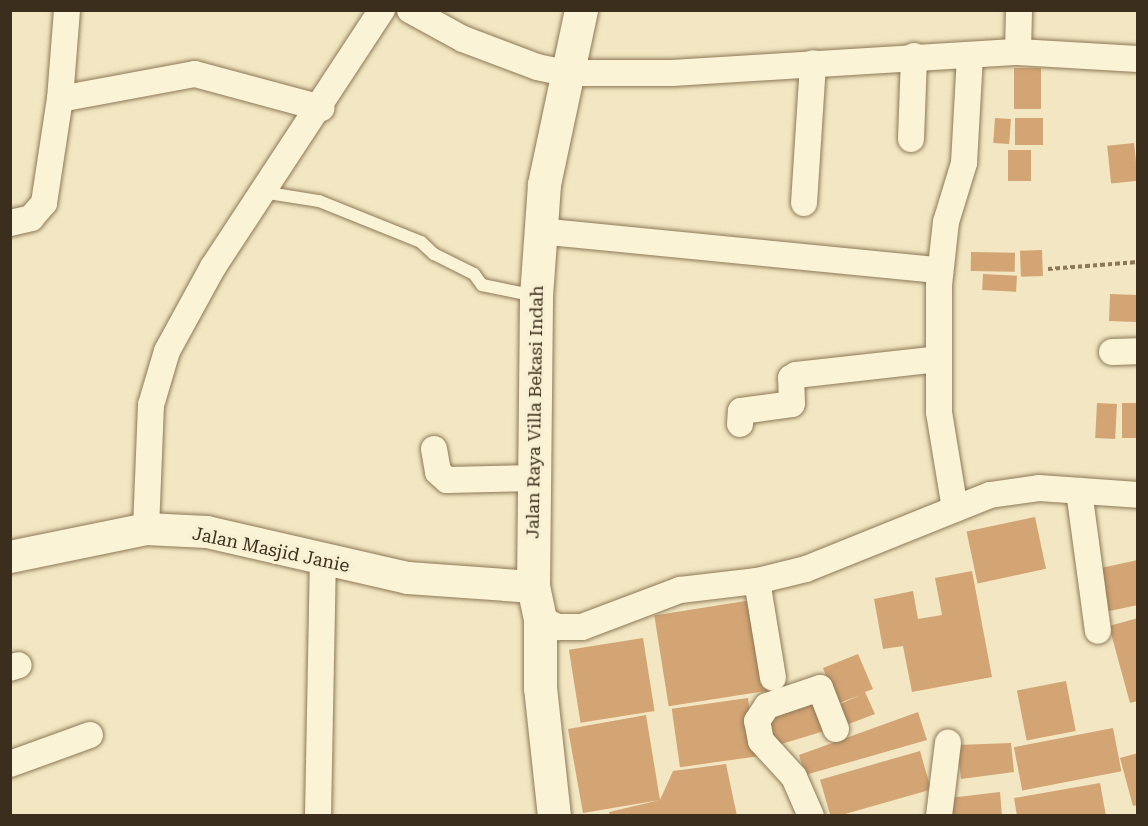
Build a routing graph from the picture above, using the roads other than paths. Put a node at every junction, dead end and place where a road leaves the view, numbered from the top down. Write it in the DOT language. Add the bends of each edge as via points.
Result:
graph roads {
  1 [pos="67,10"];
  2 [pos="382,10"];
  3 [pos="410,10"];
  4 [pos="581,10"];
  5 [pos="1020,10"];
  6 [pos="1018,52"];
  7 [pos="970,55"];
  8 [pos="914,56"];
  9 [pos="1137,58"];
  10 [pos="813,63"];
  11 [pos="566,73"];
  12 [pos="60,99"];
  13 [pos="321,108"];
  14 [pos="911,139"];
  15 [pos="262,192"];
  16 [pos="804,203"];
  17 [pos="10,223"];
  18 [pos="539,231"];
  19 [pos="940,270"];
  20 [pos="536,296"];
  21 [pos="1137,351"];
  22 [pos="1112,352"];
  23 [pos="938,359"];
  24 [pos="740,424"];
  25 [pos="434,448"];
  26 [pos="535,478"];
  27 [pos="1079,491"];
  28 [pos="1137,495"];
  29 [pos="955,509"];
  30 [pos="146,530"];
  31 [pos="10,557"];
  32 [pos="323,562"];
  33 [pos="757,581"];
  34 [pos="533,587"];
  35 [pos="540,619"];
  36 [pos="1098,631"];
  37 [pos="773,678"];
  38 [pos="836,729"];
  39 [pos="90,735"];
  40 [pos="948,743"];
  41 [pos="10,764"];
  42 [pos="318,816"];
  43 [pos="554,816"];
  44 [pos="811,816"];
  45 [pos="939,816"];
  1 -- 12 [label="street"];
  2 -- 13 [label="street"];
  3 -- 11 [label="street" via="463,39 537,67"];
  4 -- 11 [label="main road, Jalan Raya Villa Bekasi Indah"];
  5 -- 6 [label="street"];
  6 -- 7 [label="street"];
  6 -- 9 [label="street"];
  7 -- 8 [label="street"];
  7 -- 19 [label="street" via="964,163 946,222"];
  8 -- 10 [label="street"];
  8 -- 14 [label="street"];
  10 -- 11 [label="street" via="672,74"];
  10 -- 16 [label="street"];
  11 -- 18 [label="main road, Jalan Raya Villa Bekasi Indah"];
  12 -- 13 [label="street" via="195,74"];
  12 -- 17 [label="street" via="44,203 34,216"];
  13 -- 15 [label="street"];
  15 -- 20 [label="lane" via="319,201 422,242 434,254 474,274 482,285"];
  15 -- 30 [label="street" via="213,267 156,381 147,448"];
  18 -- 19 [label="street"];
  18 -- 20 [label="main road, Jalan Raya Villa Bekasi Indah"];
  19 -- 23 [label="street"];
  20 -- 26 [label="main road, Jalan Raya Villa Bekasi Indah"];
  21 -- 22 [label="street"];
  23 -- 24 [label="street" via="796,375 791,378 792,404 741,411"];
  23 -- 29 [label="street" via="939,412"];
  25 -- 26 [label="street" via="438,472 447,480"];
  26 -- 34 [label="main road, Jalan Raya Villa Bekasi Indah"];
  27 -- 28 [label="street"];
  27 -- 29 [label="street" via="1010,491"];
  27 -- 36 [label="street"];
  29 -- 33 [label="street" via="829,561"];
  30 -- 31 [label="street, Jalan Masjid Janie"];
  30 -- 32 [label="street, Jalan Masjid Janie" via="207,532"];
  32 -- 34 [label="street, Jalan Masjid Janie" via="408,578"];
  32 -- 42 [label="street"];
  33 -- 35 [label="street" via="680,590 582,627 558,627"];
  33 -- 37 [label="street"];
  34 -- 35 [label="main road, Jalan Raya Villa Bekasi Indah"];
  35 -- 43 [label="main road, Jalan Raya Villa Bekasi Indah" via="540,688"];
  38 -- 44 [label="street" via="820,688 767,706 757,721 760,741 794,777"];
  39 -- 41 [label="street"];
  40 -- 45 [label="street"];
}
